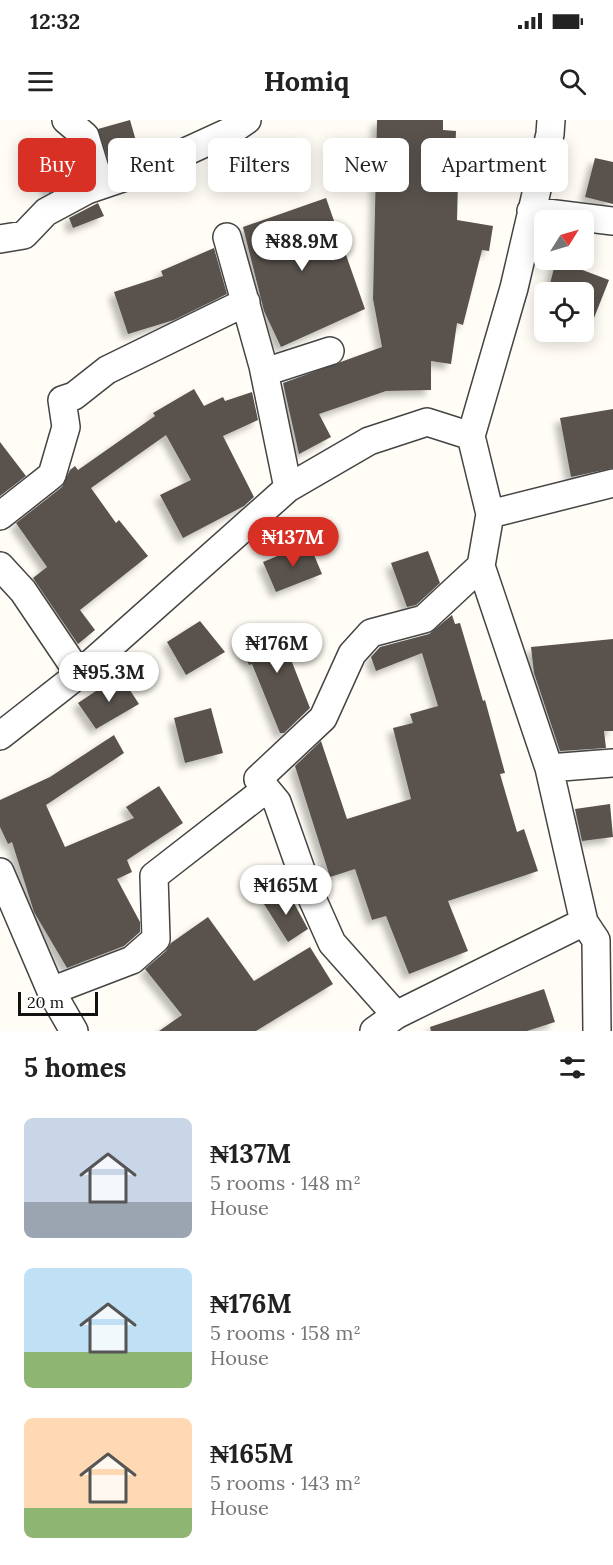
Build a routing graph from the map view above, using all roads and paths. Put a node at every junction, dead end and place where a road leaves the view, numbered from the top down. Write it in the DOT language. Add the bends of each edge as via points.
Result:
graph roads {
  1 [pos="66,120"];
  2 [pos="247,120"];
  3 [pos="550,120"];
  4 [pos="100,185"];
  5 [pos="531,211"];
  6 [pos="613,221"];
  7 [pos="227,237"];
  8 [pos="0,239"];
  9 [pos="246,302"];
  10 [pos="330,351"];
  11 [pos="265,372"];
  12 [pos="471,436"];
  13 [pos="613,483"];
  14 [pos="288,488"];
  15 [pos="490,514"];
  16 [pos="0,516"];
  17 [pos="0,566"];
  18 [pos="482,566"];
  19 [pos="79,674"];
  20 [pos="0,736"];
  21 [pos="613,763"];
  22 [pos="549,768"];
  23 [pos="258,779"];
  24 [pos="0,872"];
  25 [pos="584,922"];
  26 [pos="51,991"];
  27 [pos="396,1015"];
  28 [pos="602,1028"];
  29 [pos="74,1031"];
  30 [pos="375,1031"];
  1 -- 4 [label="street" via="85,136"];
  2 -- 4 [label="street" via="146,170"];
  3 -- 5 [label="street"];
  4 -- 8 [label="street" via="46,212 24,235"];
  5 -- 6 [label="street"];
  5 -- 12 [label="street" via="514,288"];
  7 -- 9 [label="street"];
  9 -- 11 [label="street"];
  9 -- 16 [label="street" via="107,370 74,396 62,400 66,427 52,475"];
  10 -- 11 [label="street"];
  11 -- 14 [label="street"];
  12 -- 14 [label="street" via="427,422 369,441"];
  12 -- 15 [label="street"];
  13 -- 15 [label="street"];
  14 -- 19 [label="street"];
  15 -- 18 [label="street"];
  17 -- 19 [label="street" via="23,591"];
  18 -- 22 [label="street"];
  18 -- 23 [label="street" via="424,619 370,633 352,654 322,718"];
  19 -- 20 [label="street"];
  21 -- 22 [label="street"];
  22 -- 25 [label="street"];
  23 -- 26 [label="street" via="266,789 154,876 156,939 132,960"];
  23 -- 27 [label="street" via="277,802 332,943"];
  24 -- 26 [label="street"];
  25 -- 27 [label="street"];
  25 -- 28 [label="street" via="596,940"];
  26 -- 29 [label="street"];
  27 -- 30 [label="street"];
}
